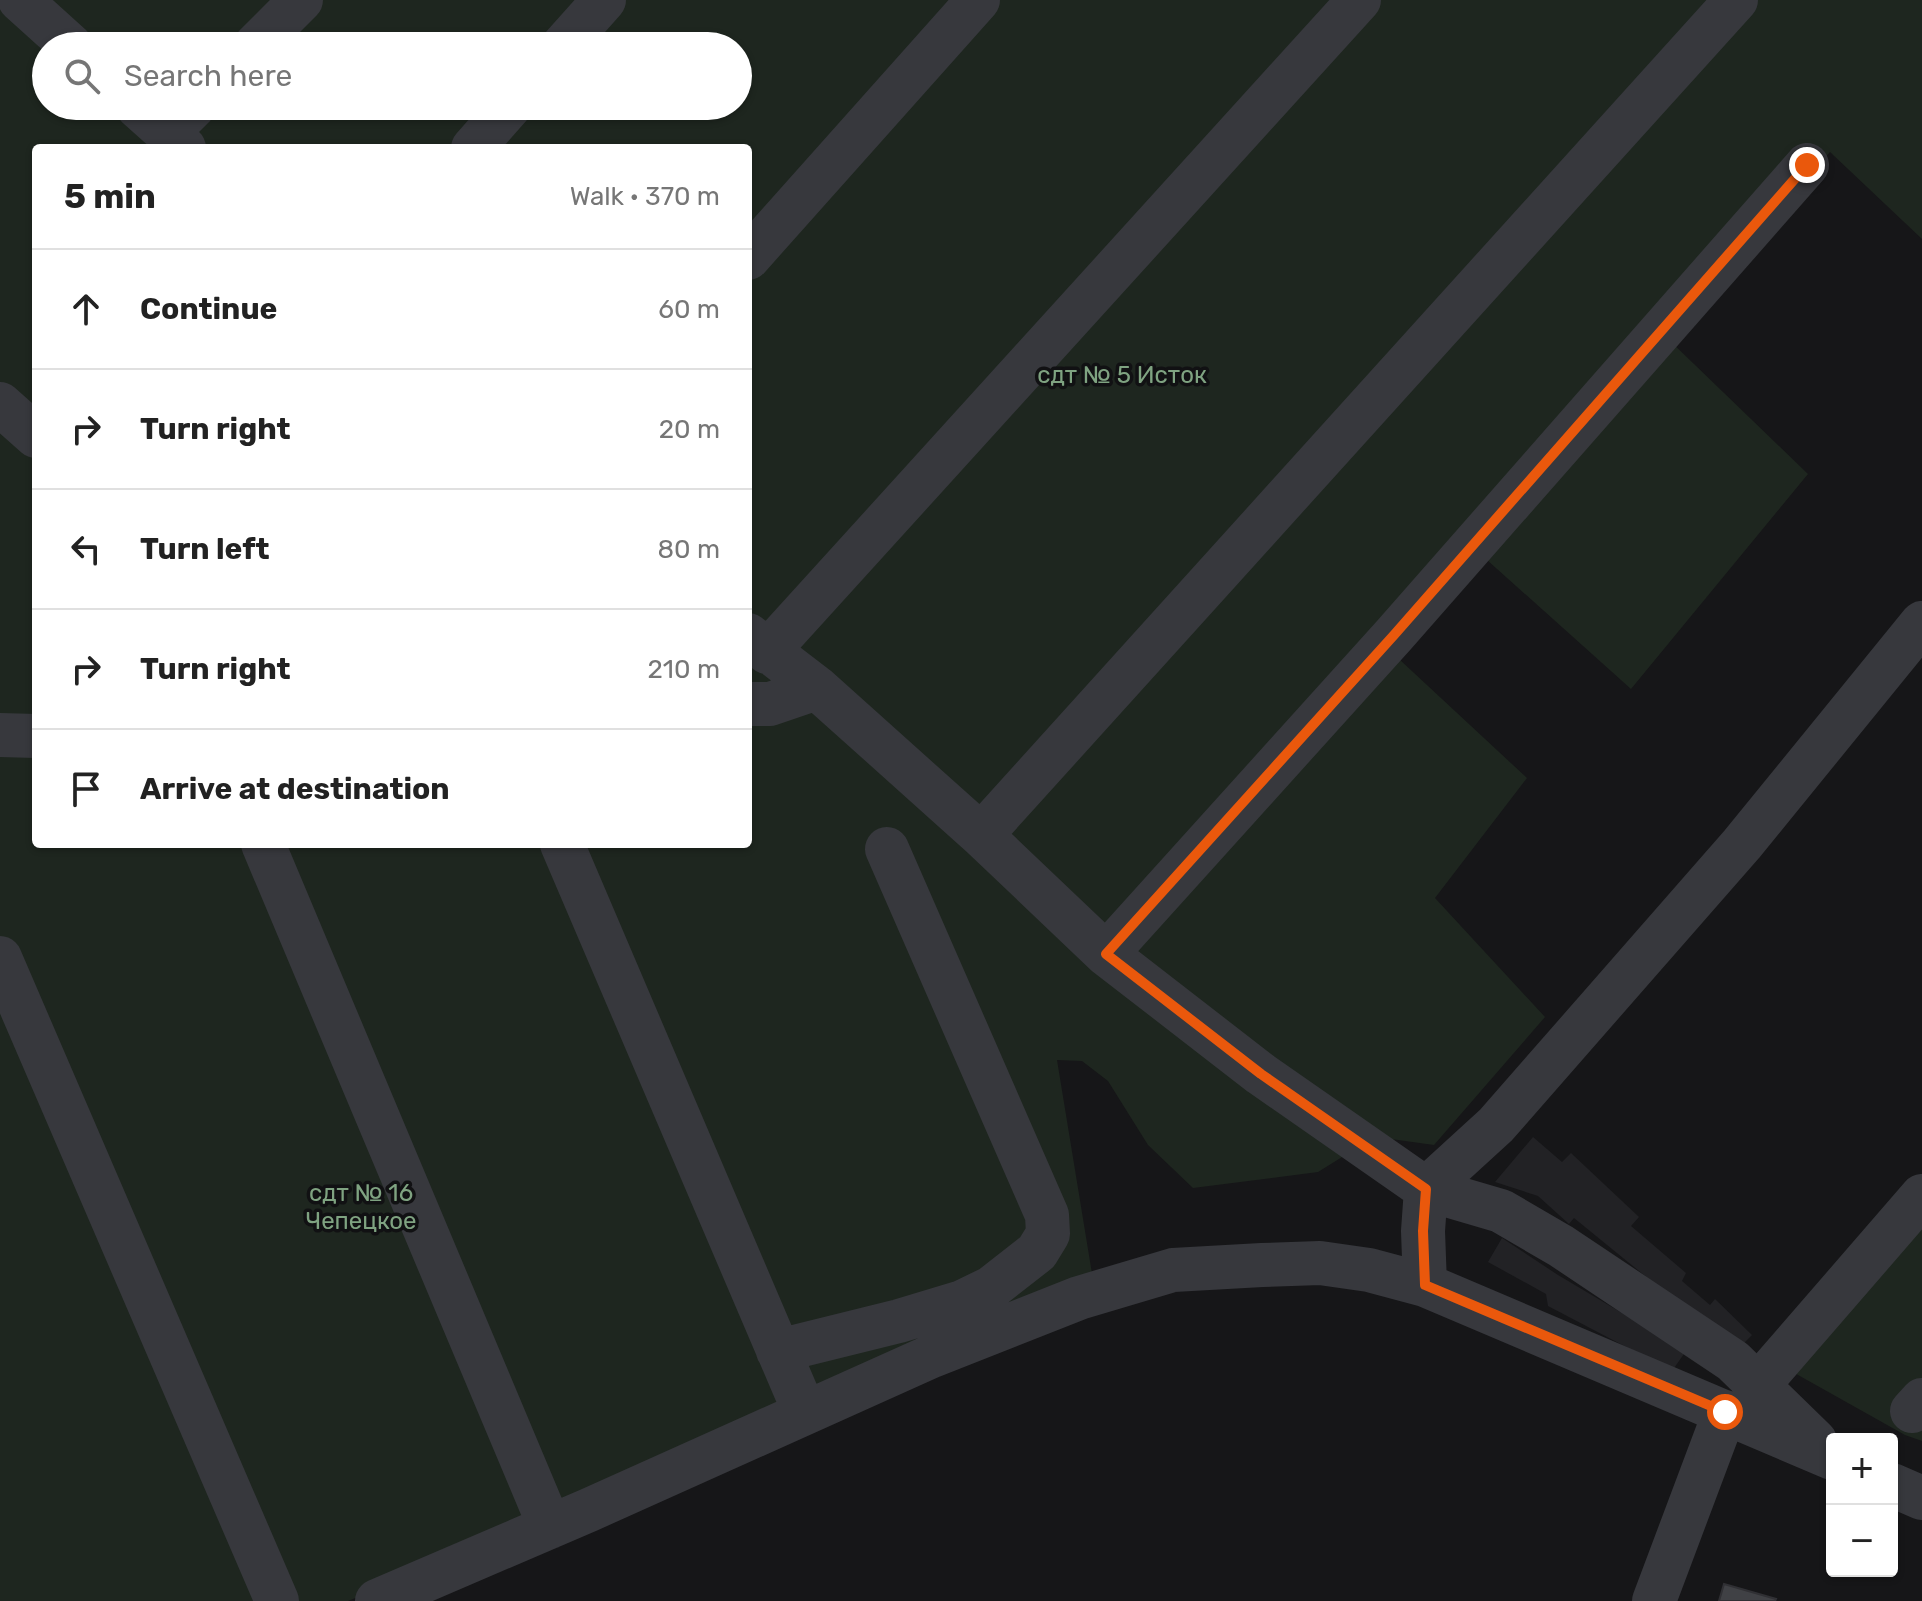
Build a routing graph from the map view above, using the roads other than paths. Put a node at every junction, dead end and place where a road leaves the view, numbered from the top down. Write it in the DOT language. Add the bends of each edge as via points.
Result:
graph roads {
  1 [pos="20,0"];
  2 [pos="301,0"];
  3 [pos="604,0"];
  4 [pos="978,0"];
  5 [pos="1359,0"];
  6 [pos="1736,0"];
  7 [pos="55,32"];
  8 [pos="269,32"];
  9 [pos="575,32"];
  10 [pos="498,120"];
  11 [pos="477,144"];
  12 [pos="1807,165"];
  13 [pos="752,254"];
  14 [pos="0,404"];
  15 [pos="32,432"];
  16 [pos="1922,623"];
  17 [pos="758,644"];
  18 [pos="817,688"];
  19 [pos="752,704"];
  20 [pos="981,835"];
  21 [pos="265,848"];
  22 [pos="564,848"];
  23 [pos="887,849"];
  24 [pos="1106,954"];
  25 [pos="0,958"];
  26 [pos="1426,1189"];
  27 [pos="1922,1196"];
  28 [pos="1425,1285"];
  29 [pos="778,1351"];
  30 [pos="1759,1384"];
  31 [pos="1725,1412"];
  32 [pos="805,1413"];
  33 [pos="1826,1451"];
  34 [pos="1826,1454"];
  35 [pos="1898,1488"];
  36 [pos="1922,1498"];
  37 [pos="550,1527"];
  38 [pos="277,1601"];
  39 [pos="377,1601"];
  40 [pos="1654,1601"];
  1 -- 7 [label="street"];
  2 -- 8 [label="street"];
  3 -- 9 [label="street"];
  4 -- 13 [label="street"];
  5 -- 17 [label="street"];
  6 -- 20 [label="street"];
  10 -- 11 [label="street"];
  12 -- 24 [label="street"];
  14 -- 15 [label="street"];
  16 -- 26 [label="street" via="1722,867 1496,1125"];
  17 -- 18 [label="street"];
  18 -- 19 [label="street" via="770,704"];
  18 -- 20 [label="street"];
  20 -- 24 [label="street"];
  21 -- 37 [label="street"];
  22 -- 29 [label="street"];
  23 -- 29 [label="street" via="1047,1215 1048,1234 1017,1269 962,1302"];
  24 -- 26 [label="street" via="1261,1074"];
  25 -- 38 [label="street"];
  26 -- 28 [label="street"];
  26 -- 30 [label="street" via="1501,1211 1561,1246 1733,1361"];
  27 -- 30 [label="street"];
  28 -- 31 [label="street"];
  28 -- 32 [label="street" via="1320,1263 1173,1270 1079,1298"];
  29 -- 32 [label="street"];
  30 -- 33 [label="street"];
  31 -- 34 [label="street"];
  31 -- 40 [label="street"];
  32 -- 37 [label="street"];
  35 -- 36 [label="street"];
  37 -- 39 [label="street"];
}
